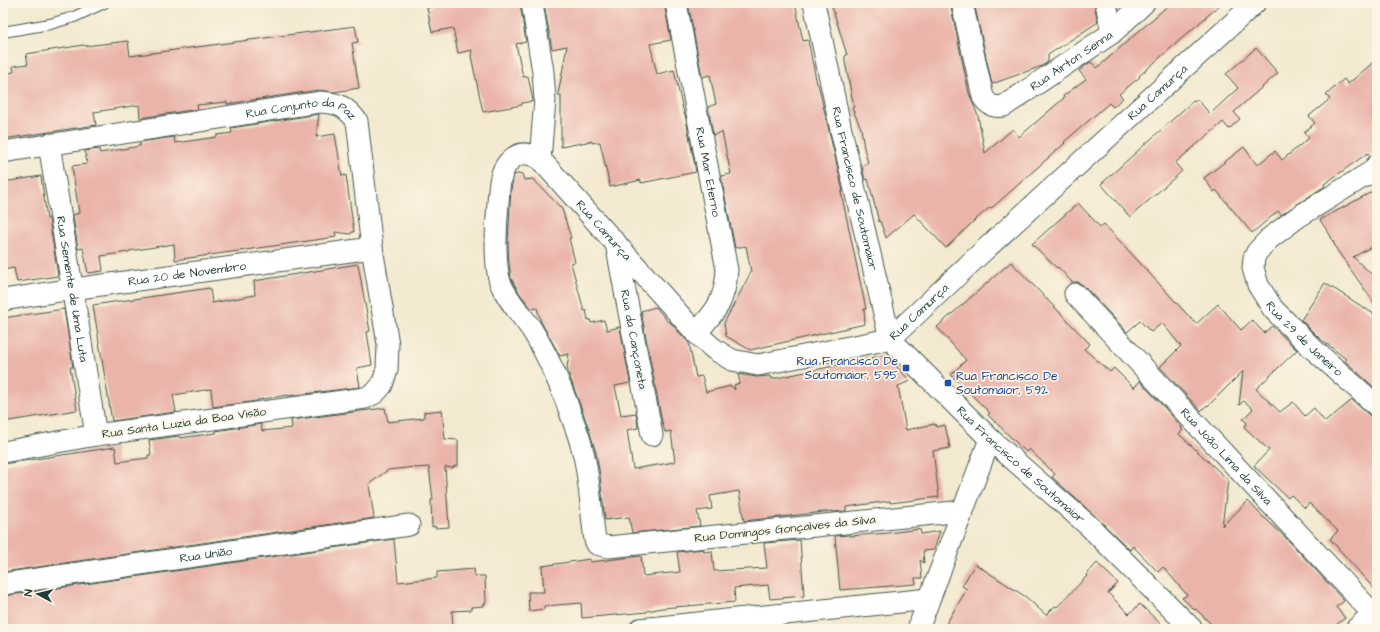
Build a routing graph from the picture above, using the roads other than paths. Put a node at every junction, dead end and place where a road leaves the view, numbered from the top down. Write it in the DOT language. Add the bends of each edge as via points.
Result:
graph roads {
  1 [pos="104,3"];
  2 [pos="532,3"];
  3 [pos="676,3"];
  4 [pos="814,3"];
  5 [pos="962,3"];
  6 [pos="1106,3"];
  7 [pos="1144,3"];
  8 [pos="1255,3"];
  9 [pos="3,32"];
  10 [pos="1112,33"];
  11 [pos="49,144"];
  12 [pos="3,152"];
  13 [pos="536,157"];
  14 [pos="1375,172"];
  15 [pos="616,243"];
  16 [pos="372,248"];
  17 [pos="72,289"];
  18 [pos="1075,294"];
  19 [pos="3,300"];
  20 [pos="696,333"];
  21 [pos="890,339"];
  22 [pos="365,398"];
  23 [pos="1377,406"];
  24 [pos="96,435"];
  25 [pos="652,435"];
  26 [pos="990,439"];
  27 [pos="3,452"];
  28 [pos="963,511"];
  29 [pos="409,525"];
  30 [pos="3,584"];
  31 [pos="929,599"];
  32 [pos="1376,614"];
  33 [pos="640,629"];
  34 [pos="918,629"];
  35 [pos="1192,629"];
  36 [pos="1356,629"];
  1 -- 9 [label="lane" via="74,17 50,24"];
  2 -- 13 [label="street" via="544,72 545,100"];
  3 -- 20 [label="street, Rua Mar Eterno" via="727,270 726,288 721,301 713,315"];
  4 -- 21 [label="street, Rua Francisco de Soutomaior"];
  5 -- 10 [label="street, Rua Airton Senna" via="983,97 992,106 1004,106"];
  6 -- 10 [label="street"];
  7 -- 10 [label="street, Rua Airton Senna"];
  8 -- 21 [label="street, Rua Camurça"];
  11 -- 12 [label="street, Rua Conjunto da Paz"];
  11 -- 16 [label="street, Rua Conjunto da Paz" via="312,103 333,103 342,106 357,121"];
  11 -- 17 [label="street, Rua Semente de Uma Luta"];
  13 -- 15 [label="street, Rua Camurça"];
  13 -- 28 [label="street, Rua Domingos Gonçalves da Silva" via="520,154 503,169 496,238 500,280 505,294 532,330 558,380 584,455 597,544 608,548"];
  14 -- 23 [label="street, Rua 29 de Janeiro" via="1298,216 1270,238 1257,252 1253,268 1258,285 1273,309"];
  15 -- 20 [label="street, Rua Camurça"];
  15 -- 25 [label="street, Rua da Cançoneta"];
  16 -- 17 [label="street, Rua 20 de Novembro"];
  16 -- 22 [label="street, Rua Conjunto da Paz" via="388,344 387,370 382,385 375,393"];
  17 -- 19 [label="street, Rua 20 de Novembro"];
  17 -- 24 [label="street, Rua Semente de Uma Luta"];
  18 -- 32 [label="street, Rua João Lima da Silva"];
  20 -- 21 [label="street, Rua Camurça" via="732,360 758,365"];
  21 -- 26 [label="street, Rua Francisco de Soutomaior"];
  22 -- 24 [label="street, Rua Santa Luzia da Boa Visão"];
  24 -- 27 [label="street, Rua Santa Luzia da Boa Visão"];
  26 -- 28 [label="street"];
  26 -- 35 [label="street, Rua Francisco de Soutomaior" via="1089,526"];
  28 -- 31 [label="street"];
  29 -- 30 [label="street, Rua União"];
  31 -- 33 [label="street"];
  31 -- 34 [label="street"];
  32 -- 36 [label="street"];
}
